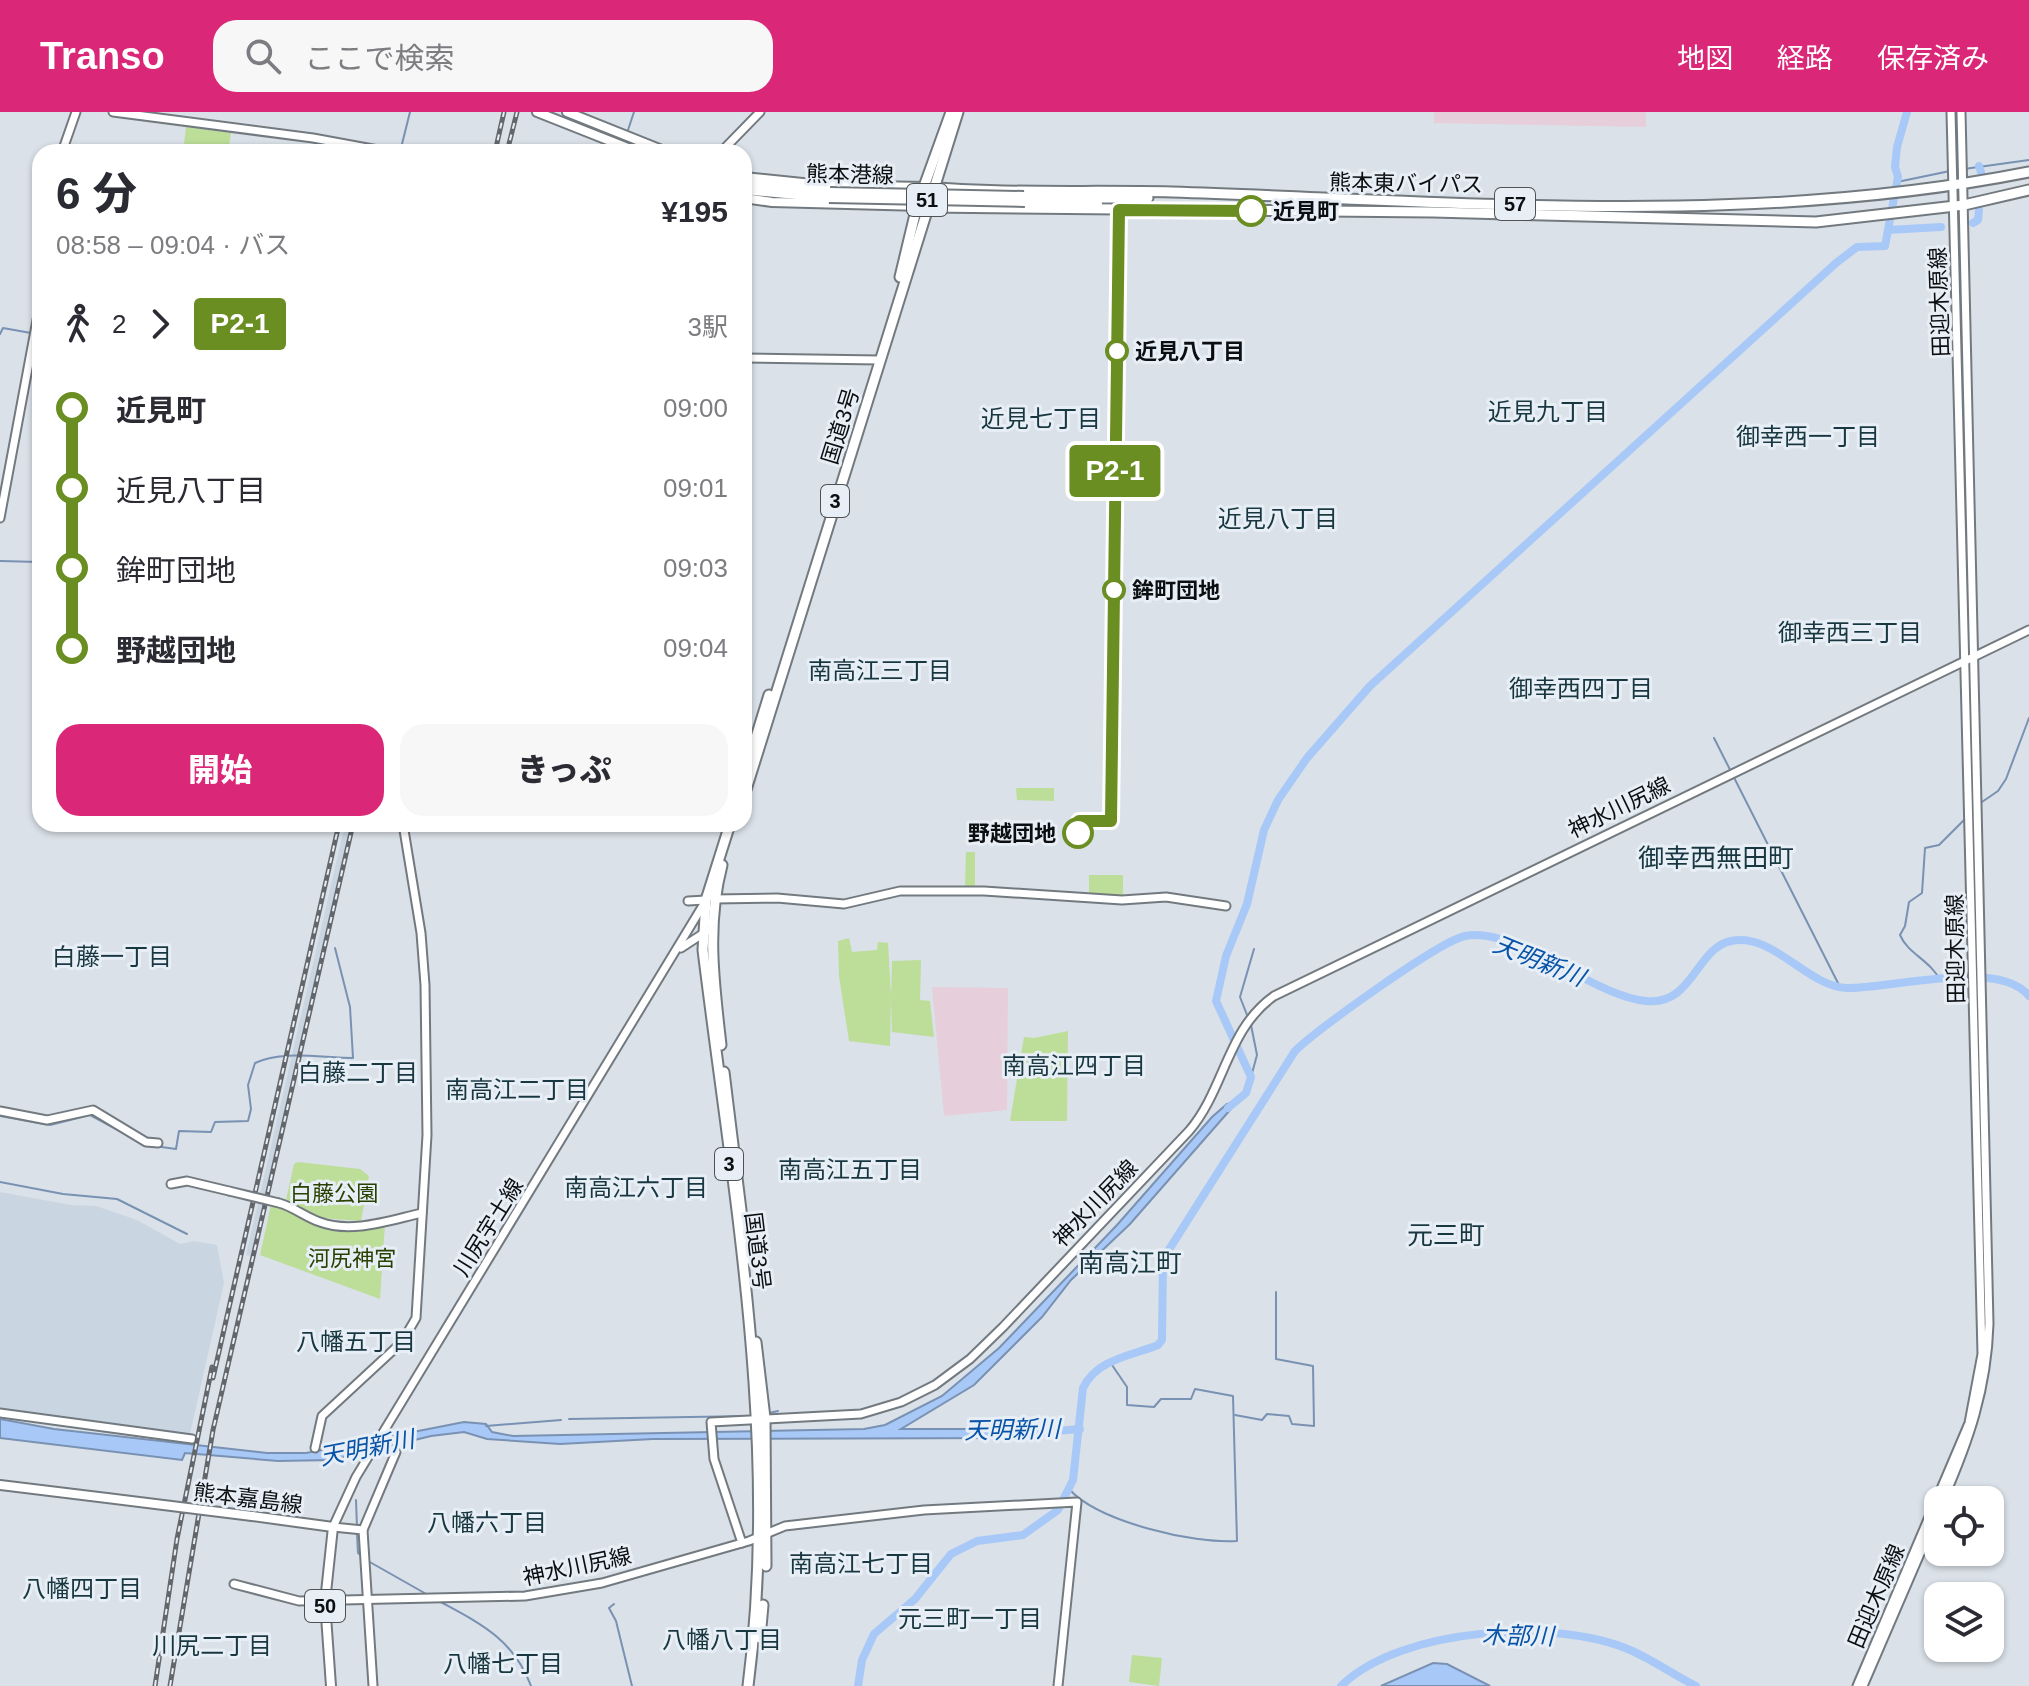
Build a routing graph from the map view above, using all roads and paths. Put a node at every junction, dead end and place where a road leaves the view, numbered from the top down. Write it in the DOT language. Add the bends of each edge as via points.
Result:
graph roads {
  1 [pos="76,112"];
  2 [pos="113,112"];
  3 [pos="537,112"];
  4 [pos="567,112"];
  5 [pos="760,112"];
  6 [pos="951,112"];
  7 [pos="958,112"];
  8 [pos="1951,112"];
  9 [pos="1961,112"];
  10 [pos="580,130"];
  11 [pos="1956,136"];
  12 [pos="65,144"];
  13 [pos="346,144"];
  14 [pos="609,144"];
  15 [pos="627,144"];
  16 [pos="632,144"];
  17 [pos="729,144"];
  18 [pos="2029,172"];
  19 [pos="752,178"];
  20 [pos="1959,182"];
  21 [pos="752,185"];
  22 [pos="928,188"];
  23 [pos="752,190"];
  24 [pos="2029,190"];
  25 [pos="830,195"];
  26 [pos="1215,196"];
  27 [pos="752,199"];
  28 [pos="1099,201"];
  29 [pos="1959,205"];
  30 [pos="922,206"];
  31 [pos="1268,210"];
  32 [pos="32,347"];
  33 [pos="752,358"];
  34 [pos="877,359"];
  35 [pos="0,518"];
  36 [pos="2029,630"];
  37 [pos="1969,658"];
  38 [pos="752,752"];
  39 [pos="752,770"];
  40 [pos="404,832"];
  41 [pos="730,832"];
  42 [pos="710,900"];
  43 [pos="688,901"];
  44 [pos="1226,906"];
  45 [pos="708,931"];
  46 [pos="686,936"];
  47 [pos="679,949"];
  48 [pos="703,950"];
  49 [pos="1977,981"];
  50 [pos="0,1111"];
  51 [pos="158,1143"];
  52 [pos="171,1184"];
  53 [pos="422,1213"];
  54 [pos="0,1413"];
  55 [pos="761,1424"];
  56 [pos="192,1439"];
  57 [pos="315,1448"];
  58 [pos="396,1452"];
  59 [pos="0,1485"];
  60 [pos="1949,1486"];
  61 [pos="333,1527"];
  62 [pos="363,1530"];
  63 [pos="764,1534"];
  64 [pos="742,1543"];
  65 [pos="1924,1543"];
  66 [pos="234,1584"];
  67 [pos="367,1599"];
  68 [pos="325,1602"];
  69 [pos="331,1686"];
  70 [pos="373,1686"];
  71 [pos="748,1686"];
  72 [pos="755,1686"];
  73 [pos="1058,1686"];
  74 [pos="1860,1686"];
  1 -- 12 [label="main road"];
  2 -- 13 [label="main road"];
  3 -- 10 [label="main road"];
  4 -- 16 [label="main road"];
  5 -- 17 [label="main road"];
  6 -- 22 [label="highway, 国道3号 / 3"];
  7 -- 22 [label="highway, 国道3号 / 3"];
  8 -- 11 [label="main road"];
  9 -- 11 [label="main road"];
  10 -- 14 [label="main road"];
  10 -- 15 [label="main road"];
  11 -- 20 [label="main road"];
  11 -- 20 [label="main road" via="1952,176"];
  18 -- 20 [label="highway, 熊本東バイパス / 57"];
  19 -- 22 [label="main road, 熊本港線 / 51"];
  20 -- 26 [label="highway, 熊本東バイパス / 57" via="1815,202 1645,206"];
  20 -- 29 [label="main road, 田迎木原線"];
  21 -- 25 [label="main road, 熊本港線 / 51"];
  22 -- 26 [label="highway, 熊本東バイパス / 57"];
  22 -- 30 [label="highway, 国道3号 / 3"];
  23 -- 25 [label="main road, 熊本港線 / 51"];
  24 -- 29 [label="highway, 熊本東バイパス / 57"];
  25 -- 28 [label="main road, 熊本港線 / 51, bridge"];
  26 -- 28 [label="highway"];
  27 -- 30 [label="main road, 熊本港線 / 51"];
  28 -- 31 [label="highway"];
  29 -- 31 [label="highway, 熊本東バイパス / 57" via="1816,222"];
  29 -- 37 [label="main road, 田迎木原線"];
  30 -- 31 [label="highway, 熊本東バイパス / 57"];
  30 -- 34 [label="highway, 国道3号 / 3"];
  32 -- 35 [label="main road"];
  33 -- 34 [label="main road"];
  34 -- 38 [label="highway, 国道3号 / 3"];
  34 -- 39 [label="highway, 国道3号 / 3"];
  36 -- 37 [label="main road, 神水川尻線"];
  37 -- 49 [label="main road, 田迎木原線"];
  37 -- 55 [label="main road, 神水川尻線" via="1266,1001 1242,1028 1214,1095 1189,1131 952,1375 918,1395 861,1414"];
  40 -- 53 [label="main road" via="425,985"];
  41 -- 42 [label="highway, 国道3号 / 3"];
  42 -- 43 [label="main road"];
  42 -- 44 [label="main road" via="844,904 900,891 984,891 1122,900 1166,897"];
  42 -- 45 [label="highway, 国道3号 / 3"];
  42 -- 46 [label="main road, 川尻宇土線"];
  45 -- 46 [label="main road"];
  45 -- 47 [label="main road, 川尻宇土線"];
  45 -- 48 [label="highway, 国道3号 / 3"];
  45 -- 55 [label="highway, 国道3号 / 3"];
  46 -- 47 [label="main road, 川尻宇土線"];
  47 -- 48 [label="main road" via="691,945"];
  47 -- 61 [label="main road, 川尻宇土線" via="367,1459"];
  48 -- 55 [label="highway, 国道3号 / 3"];
  49 -- 60 [label="main road, 田迎木原線" via="1988,1359 1976,1420"];
  49 -- 74 [label="main road, 田迎木原線" via="1983,1337 1979,1384 1957,1452"];
  50 -- 51 [label="main road" via="47,1120 93,1110 146,1142"];
  52 -- 53 [label="main road, bridge" via="187,1181 291,1206 334,1225 364,1226"];
  53 -- 57 [label="main road" via="411,1333 322,1416"];
  54 -- 56 [label="main road"];
  55 -- 63 [label="highway, 国道3号 / 3"];
  55 -- 64 [label="main road, 神水川尻線" via="711,1422 714,1459"];
  58 -- 62 [label="main road"];
  59 -- 61 [label="main road, 熊本嘉島線, bridge"];
  61 -- 62 [label="main road"];
  61 -- 68 [label="main road, 50"];
  62 -- 67 [label="main road"];
  63 -- 64 [label="main road"];
  63 -- 71 [label="highway, 国道3号 / 3"];
  63 -- 72 [label="highway, 国道3号 / 3"];
  63 -- 73 [label="main road" via="785,1526 897,1513 1077,1502"];
  64 -- 67 [label="main road, 神水川尻線" via="560,1592"];
  65 -- 74 [label="main road, 田迎木原線"];
  66 -- 68 [label="main road, 神水川尻線" via="299,1601"];
  67 -- 68 [label="main road, 神水川尻線"];
  67 -- 70 [label="main road"];
  68 -- 69 [label="main road, 50"];
}
